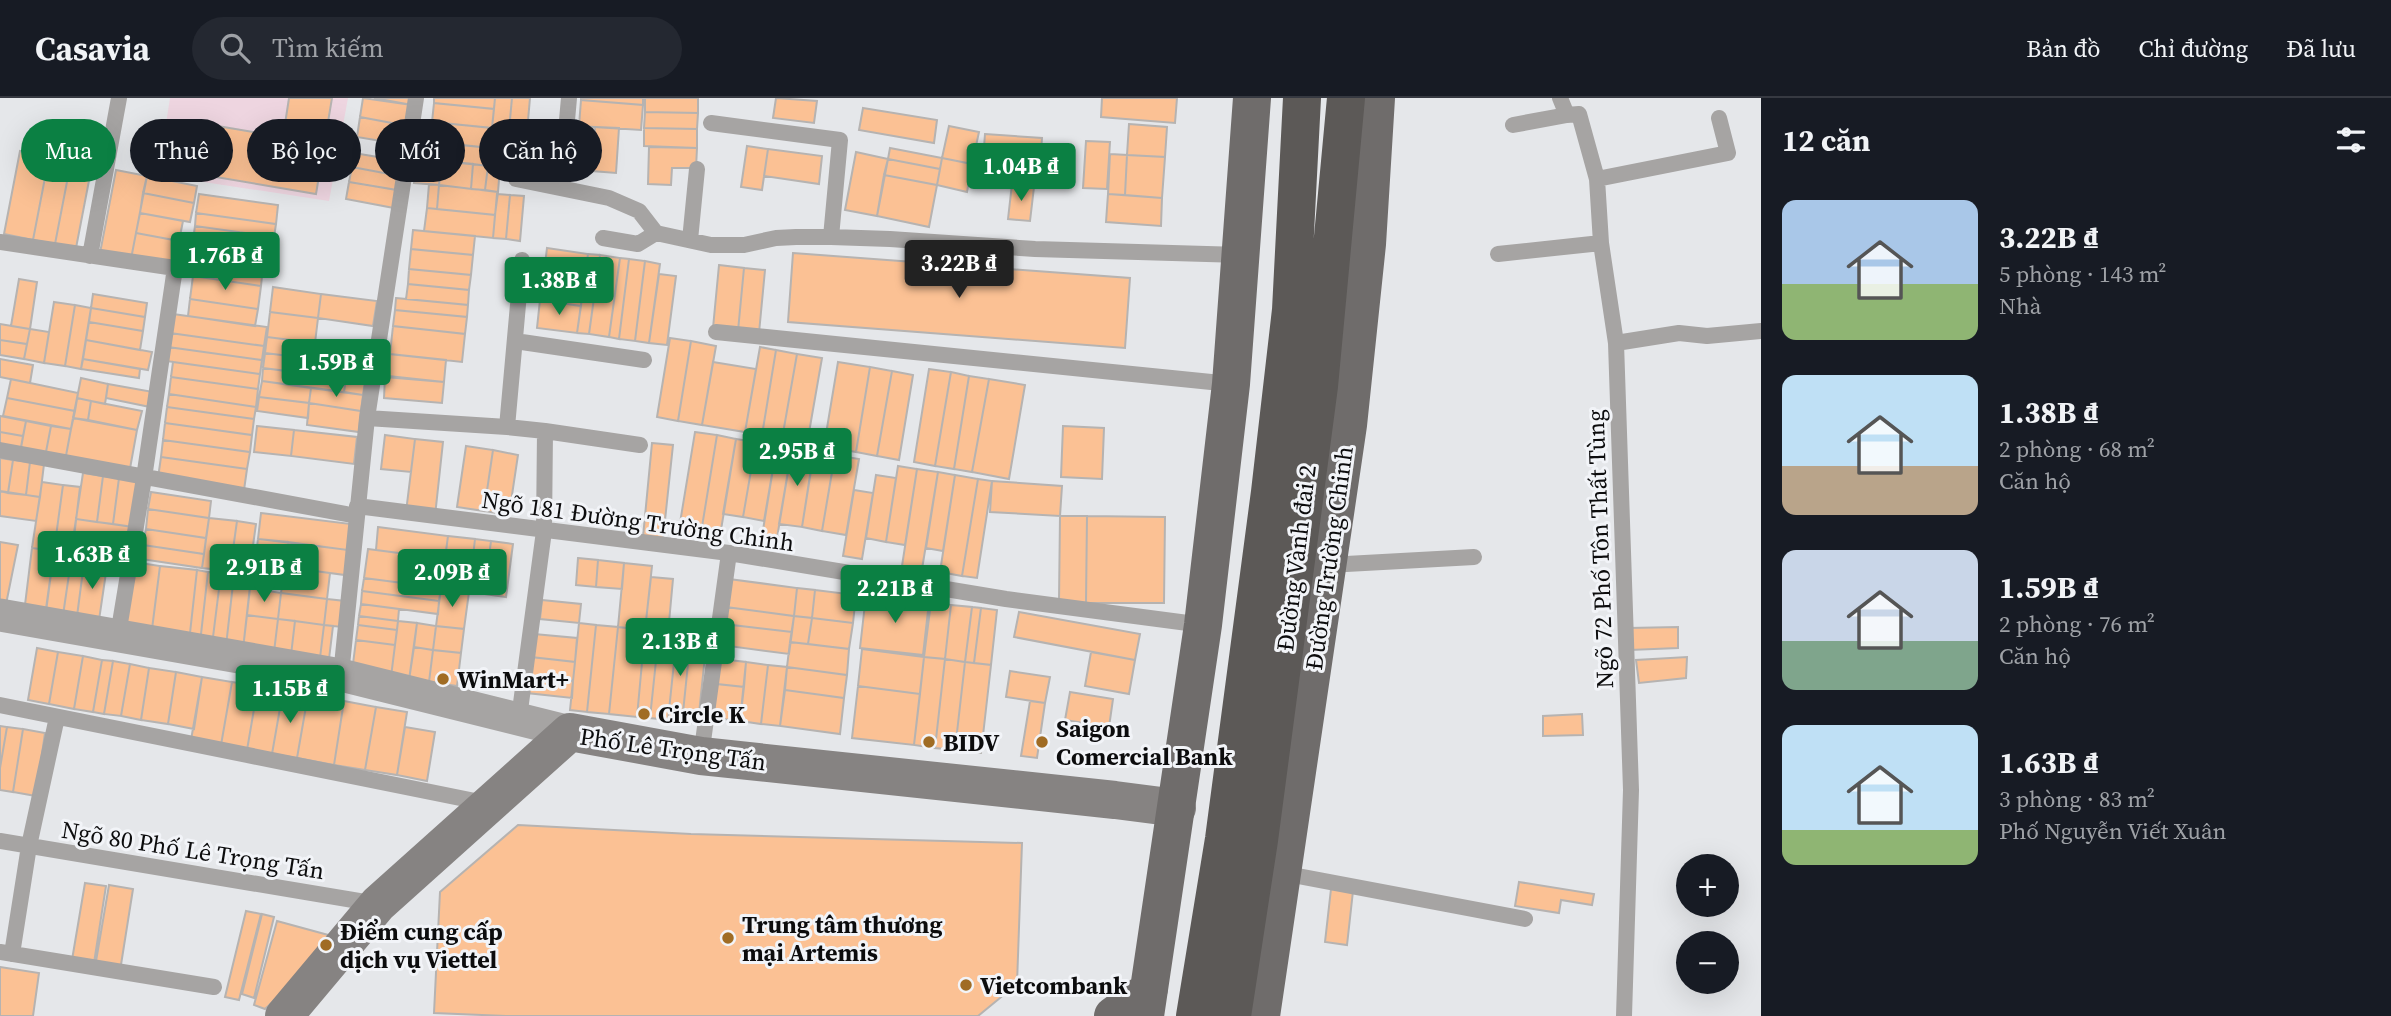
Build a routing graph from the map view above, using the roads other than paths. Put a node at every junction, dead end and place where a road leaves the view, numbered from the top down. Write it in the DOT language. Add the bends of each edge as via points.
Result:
graph roads {
  1 [pos="119,98"];
  2 [pos="416,98"];
  3 [pos="569,98"];
  4 [pos="1252,98"];
  5 [pos="1302,98"];
  6 [pos="1346,98"];
  7 [pos="1376,98"];
  8 [pos="1560,98"];
  9 [pos="1567,115"];
  10 [pos="1719,118"];
  11 [pos="711,123"];
  12 [pos="1513,125"];
  13 [pos="697,169"];
  14 [pos="1597,179"];
  15 [pos="529,182"];
  16 [pos="561,187"];
  17 [pos="1244,208"];
  18 [pos="1368,220"];
  19 [pos="656,233"];
  20 [pos="831,237"];
  21 [pos="603,238"];
  22 [pos="690,240"];
  23 [pos="0,242"];
  24 [pos="1601,243"];
  25 [pos="1498,254"];
  26 [pos="1241,255"];
  27 [pos="90,256"];
  28 [pos="522,260"];
  29 [pos="1761,331"];
  30 [pos="716,332"];
  31 [pos="515,341"];
  32 [pos="1616,343"];
  33 [pos="644,360"];
  34 [pos="1231,384"];
  35 [pos="367,418"];
  36 [pos="507,427"];
  37 [pos="545,431"];
  38 [pos="640,445"];
  39 [pos="0,450"];
  40 [pos="144,478"];
  41 [pos="357,511"];
  42 [pos="544,531"];
  43 [pos="729,554"];
  44 [pos="1474,557"];
  45 [pos="1328,565"];
  46 [pos="0,615"];
  47 [pos="1203,625"];
  48 [pos="118,635"];
  49 [pos="341,675"];
  50 [pos="0,705"];
  51 [pos="57,717"];
  52 [pos="519,718"];
  53 [pos="570,732"];
  54 [pos="701,756"];
  55 [pos="488,804"];
  56 [pos="1177,808"];
  57 [pos="0,841"];
  58 [pos="29,846"];
  59 [pos="1282,873"];
  60 [pos="378,904"];
  61 [pos="1525,919"];
  62 [pos="6,953"];
  63 [pos="214,987"];
  64 [pos="1147,1003"];
  65 [pos="1256,1014"];
  66 [pos="285,1016"];
  67 [pos="1113,1016"];
  68 [pos="1195,1016"];
  69 [pos="1624,1016"];
  1 -- 27 [label="lane"];
  2 -- 35 [label="lane"];
  3 -- 16 [label="lane"];
  4 -- 17 [label="main road"];
  5 -- 68 [label="highway, Đường Vành đai 2, bridge" via="1291,310 1270,492 1224,839"];
  6 -- 65 [label="highway, Đường Vành đai 2, bridge" via="1319,386 1259,840"];
  7 -- 18 [label="main road, Đường Trường Chinh"];
  8 -- 9 [label="lane, Ngõ 72 Phố Tôn Thất Tùng"];
  9 -- 12 [label="lane"];
  9 -- 14 [label="lane, Ngõ 72 Phố Tôn Thất Tùng" via="1579,114"];
  10 -- 14 [label="lane" via="1728,153"];
  11 -- 20 [label="lane" via="840,140"];
  13 -- 22 [label="lane"];
  14 -- 24 [label="lane, Ngõ 72 Phố Tôn Thất Tùng"];
  15 -- 16 [label="lane"];
  16 -- 19 [label="lane" via="609,198 639,211"];
  17 -- 18 [label="main road"];
  17 -- 26 [label="main road"];
  18 -- 45 [label="main road, Đường Trường Chinh" via="1348,425"];
  19 -- 21 [label="lane" via="638,244"];
  19 -- 22 [label="lane"];
  20 -- 22 [label="lane" via="776,238 744,245"];
  20 -- 26 [label="lane"];
  23 -- 27 [label="lane"];
  24 -- 25 [label="lane"];
  24 -- 32 [label="lane, Ngõ 72 Phố Tôn Thất Tùng"];
  26 -- 34 [label="main road"];
  27 -- 40 [label="lane" via="174,268"];
  28 -- 31 [label="lane"];
  29 -- 32 [label="lane" via="1707,336 1679,333"];
  30 -- 34 [label="lane"];
  31 -- 33 [label="lane"];
  31 -- 36 [label="lane"];
  32 -- 69 [label="lane, Ngõ 72 Phố Tôn Thất Tùng" via="1631,790"];
  34 -- 47 [label="main road"];
  35 -- 36 [label="lane"];
  35 -- 41 [label="lane"];
  36 -- 37 [label="lane"];
  37 -- 38 [label="lane"];
  37 -- 42 [label="lane"];
  39 -- 40 [label="lane, Ngõ 181 Đường Trường Chinh"];
  40 -- 41 [label="lane, Ngõ 181 Đường Trường Chinh"];
  40 -- 48 [label="lane"];
  41 -- 42 [label="lane, Ngõ 181 Đường Trường Chinh"];
  41 -- 49 [label="lane"];
  42 -- 43 [label="lane, Ngõ 181 Đường Trường Chinh"];
  42 -- 52 [label="lane"];
  43 -- 47 [label="lane, Ngõ 181 Đường Trường Chinh"];
  43 -- 54 [label="lane"];
  44 -- 45 [label="lane"];
  45 -- 59 [label="main road, Đường Trường Chinh"];
  46 -- 48 [label="street"];
  47 -- 56 [label="main road"];
  48 -- 49 [label="street"];
  49 -- 52 [label="street"];
  50 -- 51 [label="lane"];
  51 -- 55 [label="lane"];
  51 -- 58 [label="lane"];
  52 -- 53 [label="street"];
  53 -- 54 [label="main road, Phố Lê Trọng Tấn"];
  53 -- 55 [label="main road, Phố Lê Trọng Tấn"];
  54 -- 56 [label="main road, Phố Lê Trọng Tấn"];
  55 -- 60 [label="main road, Phố Lê Trọng Tấn"];
  56 -- 64 [label="main road"];
  57 -- 58 [label="lane, Ngõ 80 Phố Lê Trọng Tấn"];
  58 -- 60 [label="lane, Ngõ 80 Phố Lê Trọng Tấn"];
  58 -- 62 [label="lane"];
  59 -- 61 [label="lane"];
  59 -- 65 [label="main road, Đường Trường Chinh"];
  60 -- 66 [label="main road, Phố Lê Trọng Tấn"];
  62 -- 63 [label="lane"];
  64 -- 67 [label="main road"];
}
